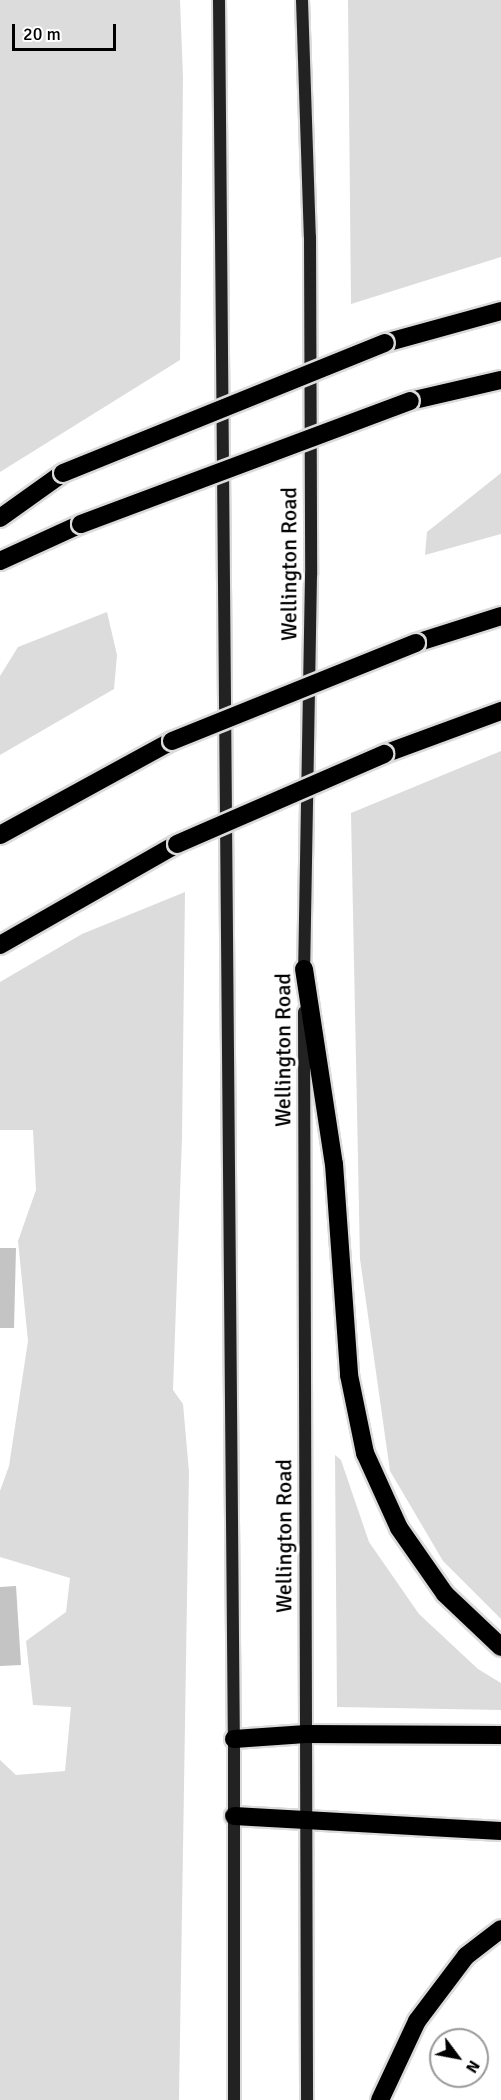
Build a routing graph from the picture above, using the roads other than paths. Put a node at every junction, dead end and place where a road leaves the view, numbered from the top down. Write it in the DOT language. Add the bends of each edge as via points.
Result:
graph roads {
  1 [pos="219,0"];
  2 [pos="302,0"];
  3 [pos="501,311"];
  4 [pos="501,380"];
  5 [pos="0,518"];
  6 [pos="0,561"];
  7 [pos="501,616"];
  8 [pos="501,711"];
  9 [pos="0,835"];
  10 [pos="0,945"];
  11 [pos="304,969"];
  12 [pos="501,1647"];
  13 [pos="306,1734"];
  14 [pos="501,1735"];
  15 [pos="234,1739"];
  16 [pos="234,1816"];
  17 [pos="307,1821"];
  18 [pos="501,1831"];
  19 [pos="501,1929"];
  20 [pos="234,2100"];
  21 [pos="307,2100"];
  22 [pos="380,2100"];
  1 -- 15 [label="main road"];
  2 -- 11 [label="main road, Wellington Road" via="309,225 311,551"];
  3 -- 5 [label="highway, bridge" via="385,343 63,473"];
  4 -- 6 [label="highway, bridge" via="410,400 81,524"];
  7 -- 9 [label="highway, bridge" via="416,643 172,741"];
  8 -- 10 [label="highway, bridge" via="384,754 177,844"];
  11 -- 12 [label="highway" via="334,1164 349,1375 365,1453 399,1528 425,1566 445,1594"];
  11 -- 13 [label="main road, Wellington Road"];
  13 -- 14 [label="highway"];
  13 -- 15 [label="highway"];
  13 -- 17 [label="main road, Wellington Road"];
  15 -- 16 [label="main road"];
  16 -- 17 [label="highway"];
  16 -- 20 [label="main road"];
  17 -- 18 [label="highway"];
  17 -- 21 [label="main road, Wellington Road"];
  19 -- 22 [label="highway" via="466,1956 417,2021"];
}
